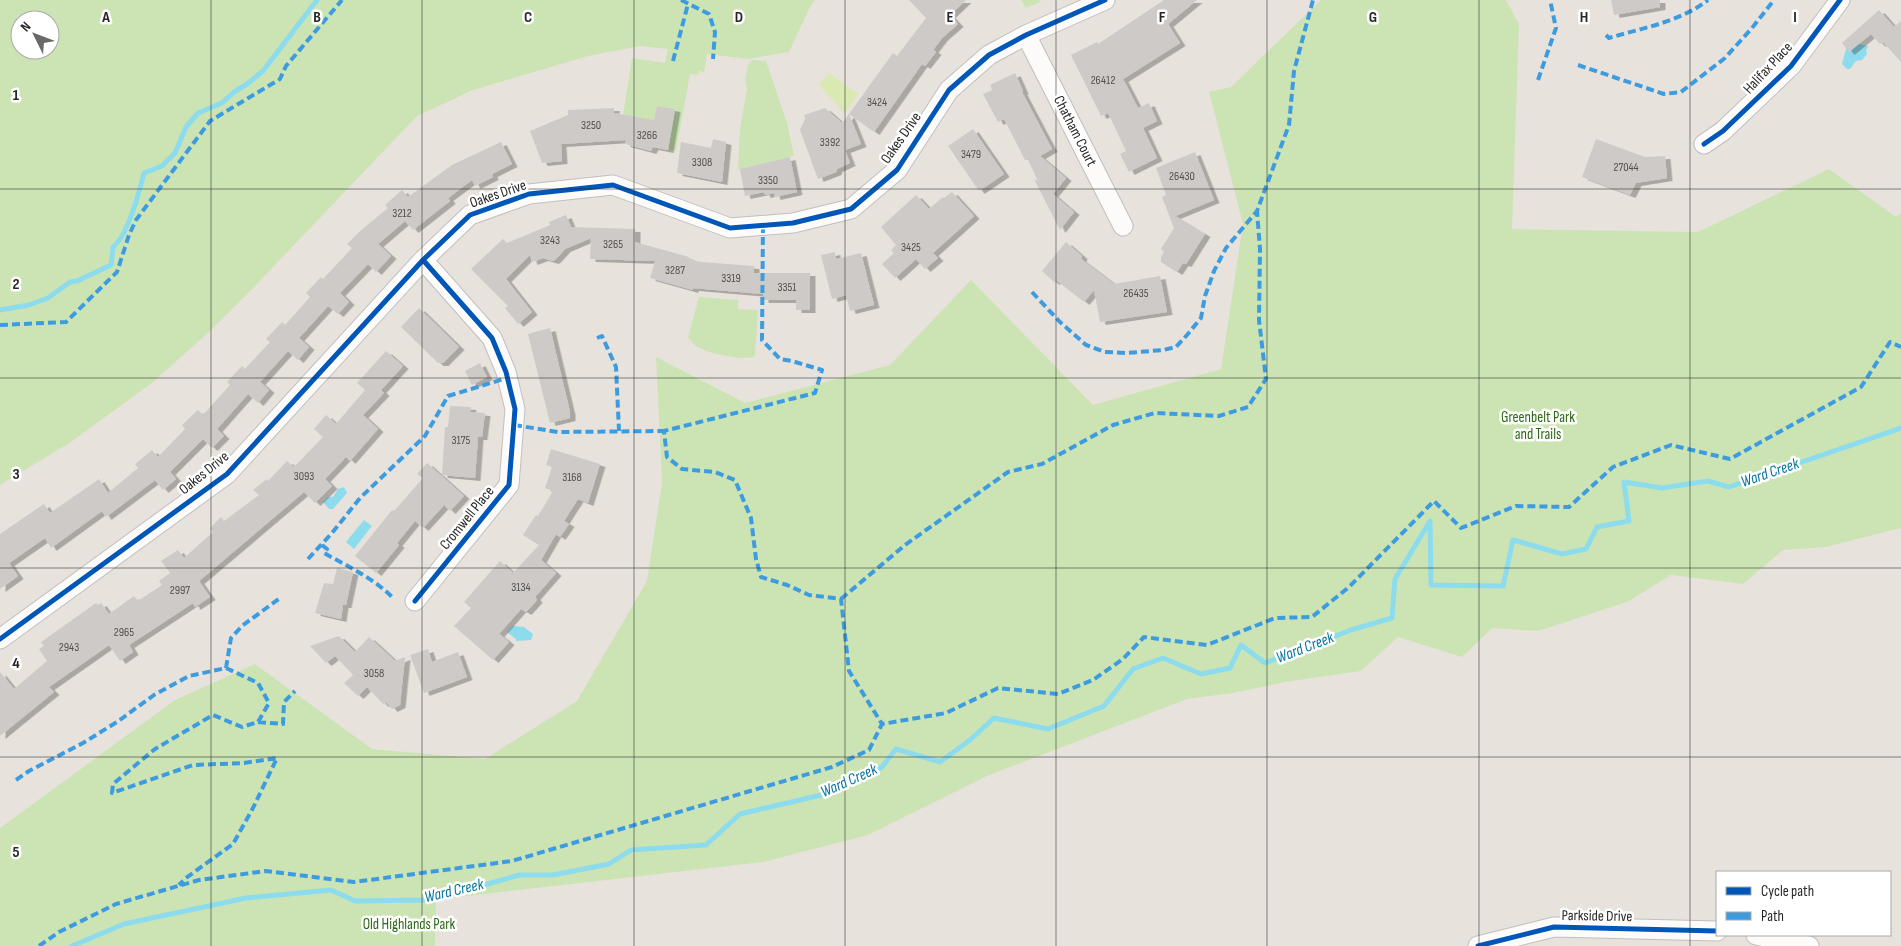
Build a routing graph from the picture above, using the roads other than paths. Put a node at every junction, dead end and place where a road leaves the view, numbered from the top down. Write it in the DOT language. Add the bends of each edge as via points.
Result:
graph roads {
  1 [pos="1104,0"];
  2 [pos="1840,0"];
  3 [pos="1026,35"];
  4 [pos="1704,144"];
  5 [pos="1123,226"];
  6 [pos="423,260"];
  7 [pos="415,601"];
  8 [pos="0,638"];
  9 [pos="1716,931"];
  10 [pos="1761,936"];
  11 [pos="1478,946"];
  12 [pos="1809,946"];
  1 -- 3 [label="street, Oakes Drive"];
  2 -- 4 [label="street, Halifax Place" via="1791,66 1723,131"];
  3 -- 5 [label="street, Chatham Court"];
  3 -- 6 [label="street, Oakes Drive" via="989,55 949,90 897,170 851,209 793,223 730,228 613,185 529,194 470,215"];
  6 -- 7 [label="street, Cromwell Place" via="492,338 506,372 515,409 509,485"];
  6 -- 8 [label="street, Oakes Drive" via="227,474"];
  9 -- 11 [label="street, Parkside Drive" via="1554,927"];
  10 -- 12 [label="street"];
}
